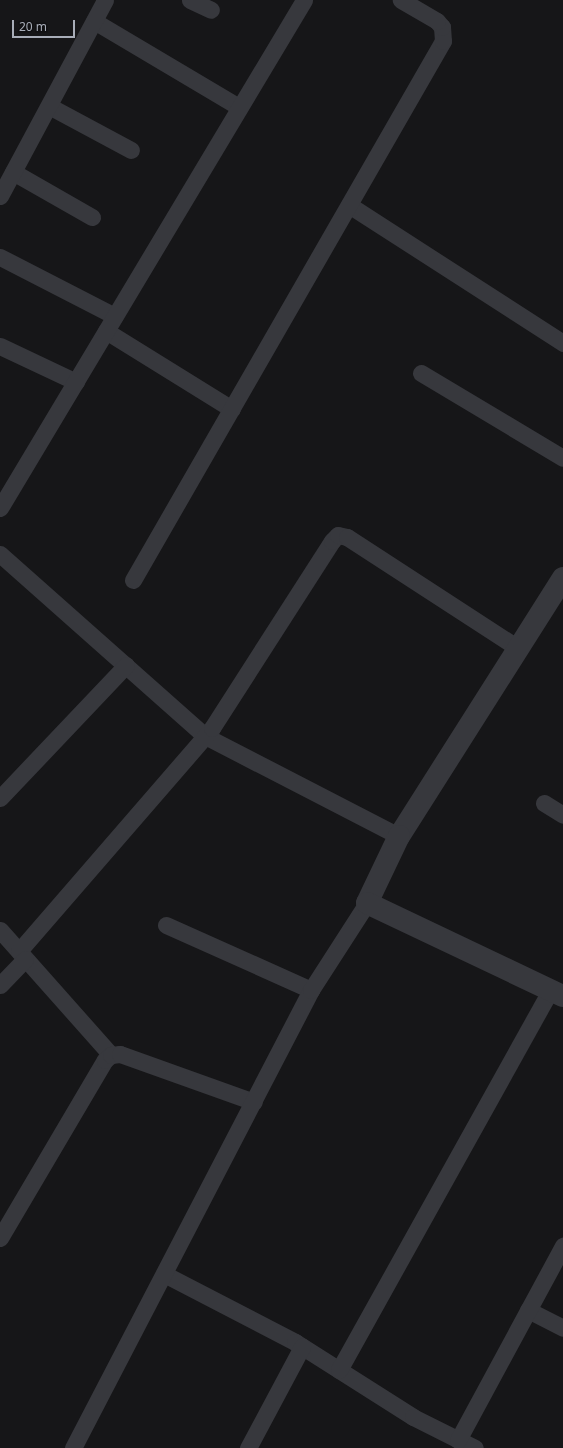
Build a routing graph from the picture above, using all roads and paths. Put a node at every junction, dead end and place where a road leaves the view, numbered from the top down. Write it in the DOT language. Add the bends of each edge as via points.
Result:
graph roads {
  1 [pos="105,0"];
  2 [pos="190,0"];
  3 [pos="304,0"];
  4 [pos="401,0"];
  5 [pos="211,10"];
  6 [pos="94,21"];
  7 [pos="49,106"];
  8 [pos="239,107"];
  9 [pos="131,150"];
  10 [pos="13,172"];
  11 [pos="0,196"];
  12 [pos="349,205"];
  13 [pos="92,217"];
  14 [pos="0,257"];
  15 [pos="115,316"];
  16 [pos="106,332"];
  17 [pos="563,343"];
  18 [pos="0,346"];
  19 [pos="421,373"];
  20 [pos="76,382"];
  21 [pos="232,409"];
  22 [pos="563,458"];
  23 [pos="3,504"];
  24 [pos="0,554"];
  25 [pos="563,578"];
  26 [pos="133,580"];
  27 [pos="518,648"];
  28 [pos="126,666"];
  29 [pos="208,732"];
  30 [pos="0,798"];
  31 [pos="544,803"];
  32 [pos="563,815"];
  33 [pos="399,836"];
  34 [pos="370,896"];
  35 [pos="166,925"];
  36 [pos="0,930"];
  37 [pos="22,955"];
  38 [pos="0,985"];
  39 [pos="311,990"];
  40 [pos="557,993"];
  41 [pos="111,1055"];
  42 [pos="254,1102"];
  43 [pos="0,1238"];
  44 [pos="563,1246"];
  45 [pos="164,1274"];
  46 [pos="528,1310"];
  47 [pos="563,1328"];
  48 [pos="302,1347"];
  49 [pos="339,1370"];
  50 [pos="458,1440"];
  51 [pos="73,1448"];
  52 [pos="248,1448"];
  53 [pos="475,1448"];
  1 -- 6 [label="street"];
  2 -- 5 [label="street"];
  3 -- 8 [label="street"];
  4 -- 12 [label="street" via="437,21 442,27 443,41"];
  6 -- 7 [label="street"];
  6 -- 8 [label="street"];
  7 -- 9 [label="street"];
  7 -- 10 [label="street"];
  8 -- 15 [label="street"];
  10 -- 11 [label="street"];
  10 -- 13 [label="street"];
  12 -- 17 [label="street"];
  12 -- 21 [label="street"];
  14 -- 15 [label="street"];
  15 -- 16 [label="street"];
  16 -- 20 [label="street"];
  16 -- 21 [label="street"];
  18 -- 20 [label="street"];
  19 -- 22 [label="street"];
  20 -- 23 [label="street"];
  21 -- 26 [label="street"];
  24 -- 28 [label="street"];
  25 -- 27 [label="street"];
  27 -- 29 [label="street" via="347,537 338,536 332,541 231,702"];
  27 -- 33 [label="street"];
  28 -- 29 [label="street"];
  28 -- 30 [label="street"];
  29 -- 33 [label="street"];
  29 -- 37 [label="street"];
  31 -- 32 [label="street"];
  33 -- 34 [label="street"];
  34 -- 39 [label="street"];
  34 -- 40 [label="street"];
  35 -- 39 [label="street"];
  36 -- 37 [label="street"];
  37 -- 38 [label="street"];
  37 -- 41 [label="street"];
  39 -- 42 [label="street"];
  40 -- 49 [label="street"];
  41 -- 42 [label="street" via="120,1054"];
  41 -- 43 [label="street" via="105,1060"];
  42 -- 45 [label="street"];
  44 -- 46 [label="street"];
  45 -- 48 [label="street"];
  45 -- 51 [label="street"];
  46 -- 47 [label="street"];
  46 -- 50 [label="street"];
  48 -- 49 [label="street"];
  48 -- 52 [label="street"];
  49 -- 50 [label="street" via="413,1417"];
  50 -- 53 [label="street"];
}
